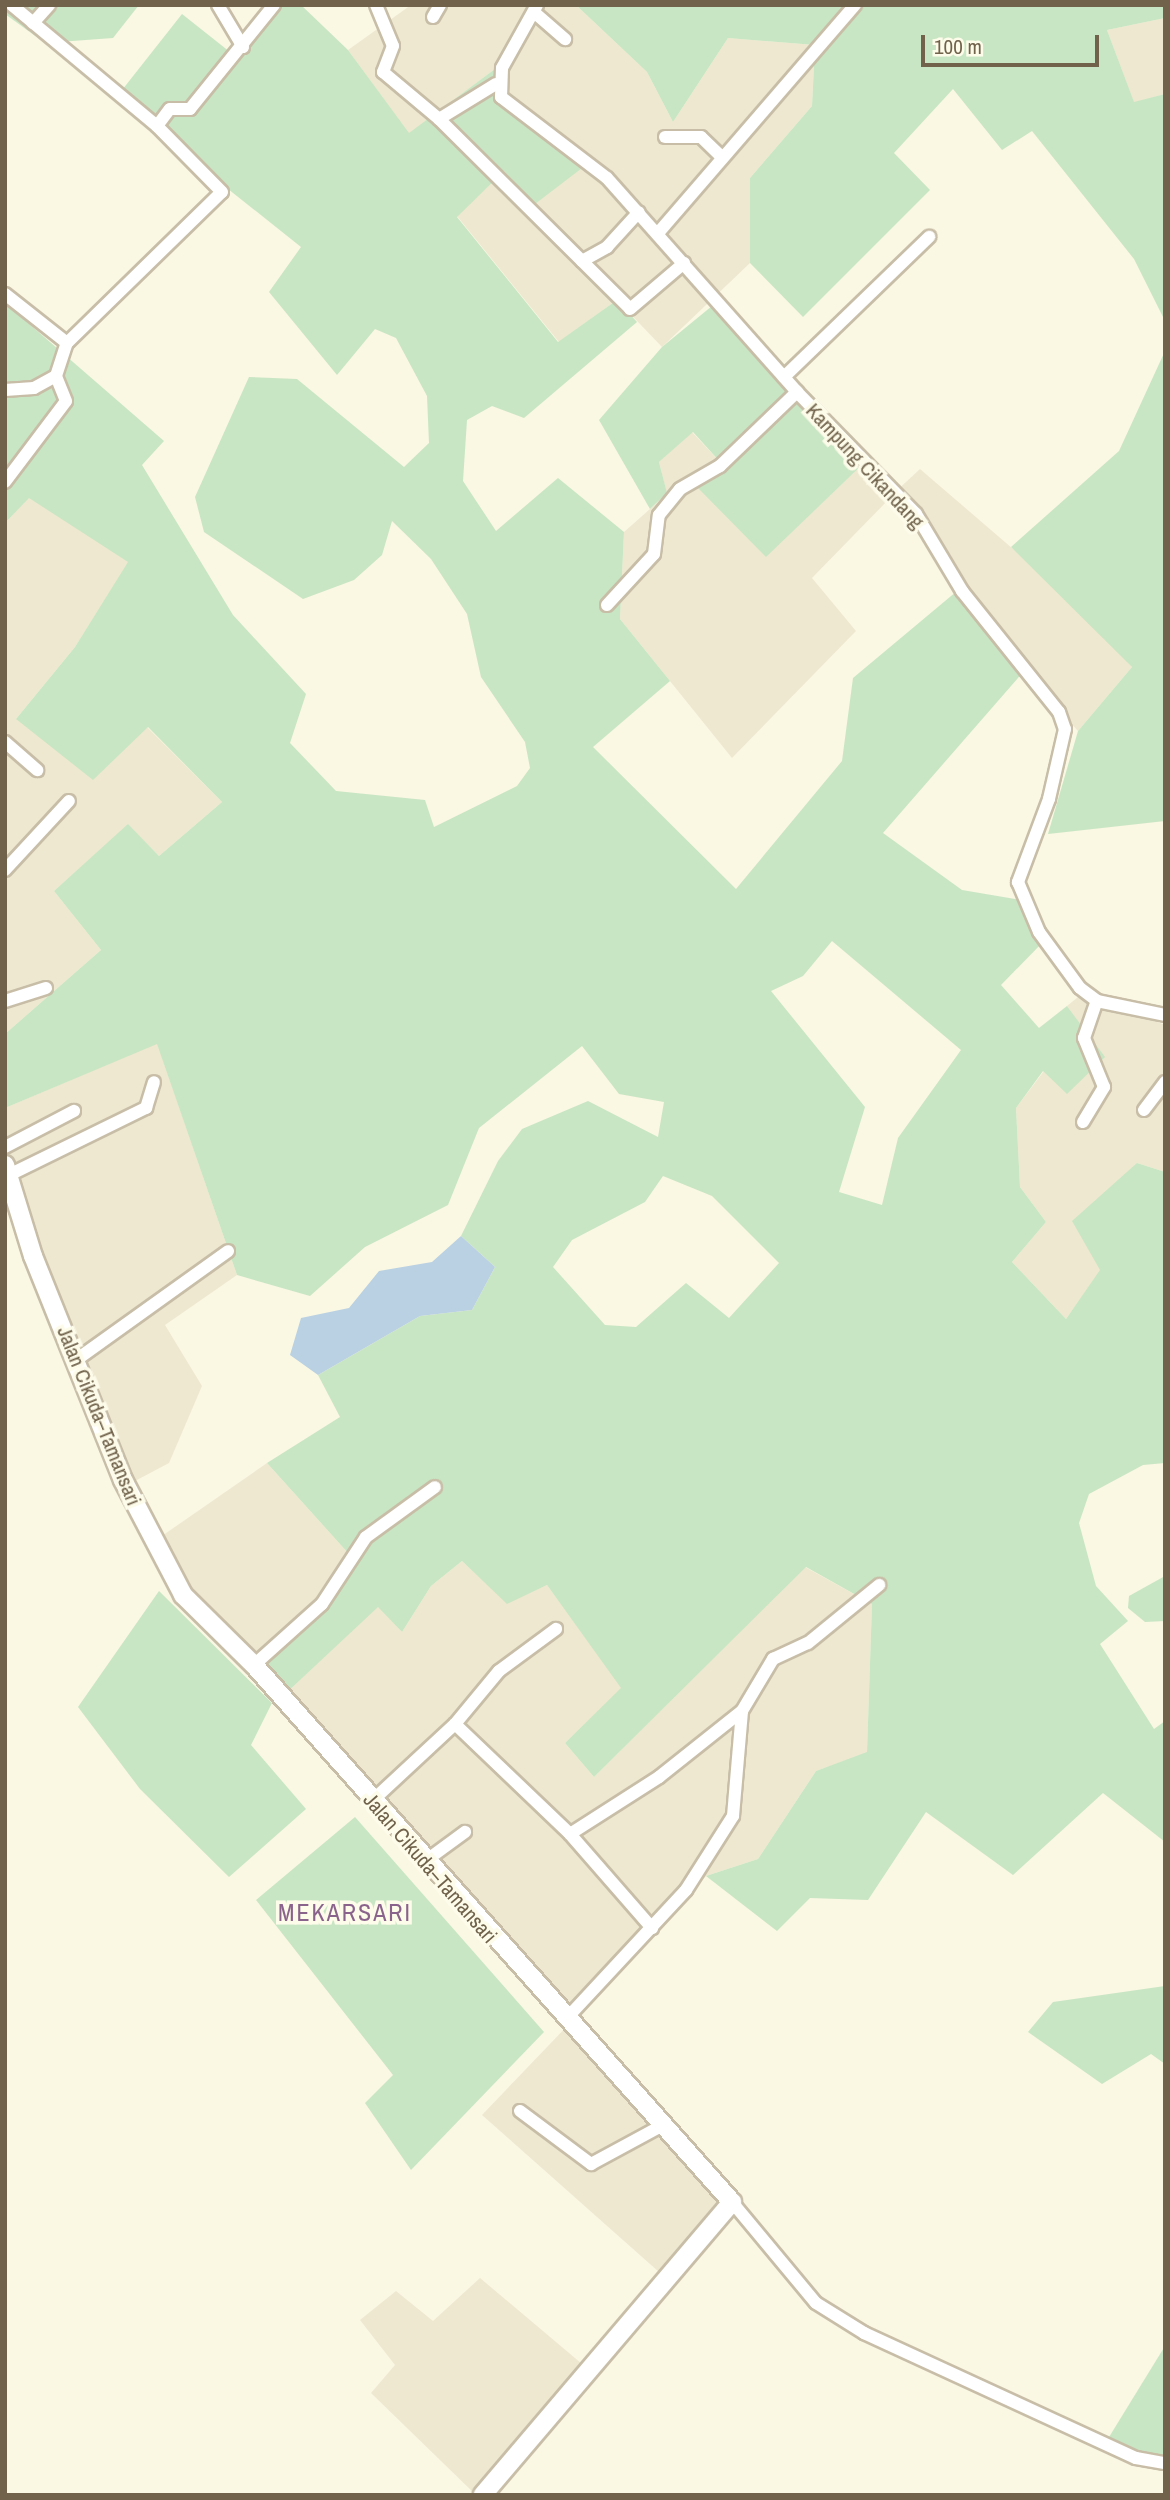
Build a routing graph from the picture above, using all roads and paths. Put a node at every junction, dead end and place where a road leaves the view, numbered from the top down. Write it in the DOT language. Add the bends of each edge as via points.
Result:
graph roads {
  1 [pos="12,5"];
  2 [pos="49,5"];
  3 [pos="218,5"];
  4 [pos="274,5"];
  5 [pos="376,5"];
  6 [pos="440,5"];
  7 [pos="855,5"];
  8 [pos="536,9"];
  9 [pos="433,18"];
  10 [pos="33,23"];
  11 [pos="565,39"];
  12 [pos="243,47"];
  13 [pos="496,84"];
  14 [pos="439,119"];
  15 [pos="157,126"];
  16 [pos="665,137"];
  17 [pos="722,157"];
  18 [pos="639,212"];
  19 [pos="659,232"];
  20 [pos="929,237"];
  21 [pos="582,261"];
  22 [pos="684,263"];
  23 [pos="5,294"];
  24 [pos="67,342"];
  25 [pos="56,376"];
  26 [pos="784,377"];
  27 [pos="5,390"];
  28 [pos="797,392"];
  29 [pos="5,482"];
  30 [pos="607,605"];
  31 [pos="5,742"];
  32 [pos="37,770"];
  33 [pos="69,801"];
  34 [pos="5,870"];
  35 [pos="46,988"];
  36 [pos="5,1001"];
  37 [pos="1097,1001"];
  38 [pos="1165,1015"];
  39 [pos="1165,1082"];
  40 [pos="154,1083"];
  41 [pos="1144,1110"];
  42 [pos="74,1111"];
  43 [pos="1083,1122"];
  44 [pos="5,1147"];
  45 [pos="7,1170"];
  46 [pos="228,1251"];
  47 [pos="76,1360"];
  48 [pos="435,1487"];
  49 [pos="879,1585"];
  50 [pos="556,1629"];
  51 [pos="254,1665"];
  52 [pos="742,1711"];
  53 [pos="455,1724"];
  54 [pos="373,1801"];
  55 [pos="466,1832"];
  56 [pos="570,1834"];
  57 [pos="424,1862"];
  58 [pos="652,1928"];
  59 [pos="567,2018"];
  60 [pos="520,2111"];
  61 [pos="664,2124"];
  62 [pos="732,2202"];
  63 [pos="1165,2463"];
  64 [pos="483,2495"];
  1 -- 10 [label="street"];
  2 -- 10 [label="street"];
  3 -- 12 [label="street"];
  4 -- 12 [label="street"];
  5 -- 14 [label="street" via="393,46 383,72"];
  6 -- 9 [label="street"];
  7 -- 17 [label="street"];
  8 -- 11 [label="street"];
  8 -- 13 [label="street"];
  10 -- 15 [label="street"];
  12 -- 15 [label="street" via="190,109 170,109"];
  13 -- 14 [label="street"];
  13 -- 18 [label="street, Kampung Cikandang" via="501,97 607,178"];
  14 -- 21 [label="street"];
  15 -- 24 [label="street" via="222,191"];
  16 -- 17 [label="street" via="701,137"];
  17 -- 19 [label="street"];
  18 -- 19 [label="street, Kampung Cikandang"];
  18 -- 21 [label="street" via="607,247"];
  19 -- 22 [label="street, Kampung Cikandang"];
  20 -- 26 [label="street"];
  21 -- 22 [label="street" via="629,309"];
  22 -- 26 [label="street, Kampung Cikandang"];
  23 -- 24 [label="street"];
  24 -- 25 [label="street"];
  25 -- 27 [label="street" via="34,388"];
  25 -- 29 [label="street" via="66,401"];
  26 -- 28 [label="street, Kampung Cikandang"];
  28 -- 30 [label="street" via="720,467 680,489 659,515 654,554"];
  28 -- 37 [label="street, Kampung Cikandang" via="916,514 962,591 1059,712 1063,744 1018,882 1039,932 1080,988"];
  31 -- 32 [label="street"];
  33 -- 34 [label="street"];
  35 -- 36 [label="street"];
  37 -- 38 [label="street"];
  37 -- 43 [label="street" via="1084,1038 1104,1087"];
  39 -- 41 [label="street"];
  40 -- 45 [label="street" via="146,1108"];
  42 -- 44 [label="street"];
  45 -- 47 [label="street, Jalan Cikuda–Tamansari" via="33,1256"];
  46 -- 47 [label="street"];
  47 -- 51 [label="street, Jalan Cikuda–Tamansari" via="130,1496 171,1577 199,1614"];
  48 -- 51 [label="street" via="366,1537 322,1604"];
  49 -- 52 [label="street" via="808,1643 773,1659"];
  50 -- 53 [label="street" via="499,1671"];
  51 -- 54 [label="street, Jalan Cikuda–Tamansari"];
  52 -- 56 [label="street" via="659,1777"];
  52 -- 58 [label="street" via="733,1816 686,1890"];
  53 -- 54 [label="street"];
  53 -- 56 [label="street"];
  54 -- 57 [label="street, Jalan Cikuda–Tamansari"];
  55 -- 57 [label="street"];
  56 -- 58 [label="street"];
  57 -- 59 [label="street, Jalan Cikuda–Tamansari"];
  58 -- 59 [label="street"];
  59 -- 61 [label="street, Jalan Cikuda–Tamansari"];
  60 -- 61 [label="street" via="591,2164"];
  61 -- 62 [label="street, Jalan Cikuda–Tamansari"];
  62 -- 63 [label="street" via="816,2303 864,2333 1136,2458"];
  62 -- 64 [label="street"];
}
